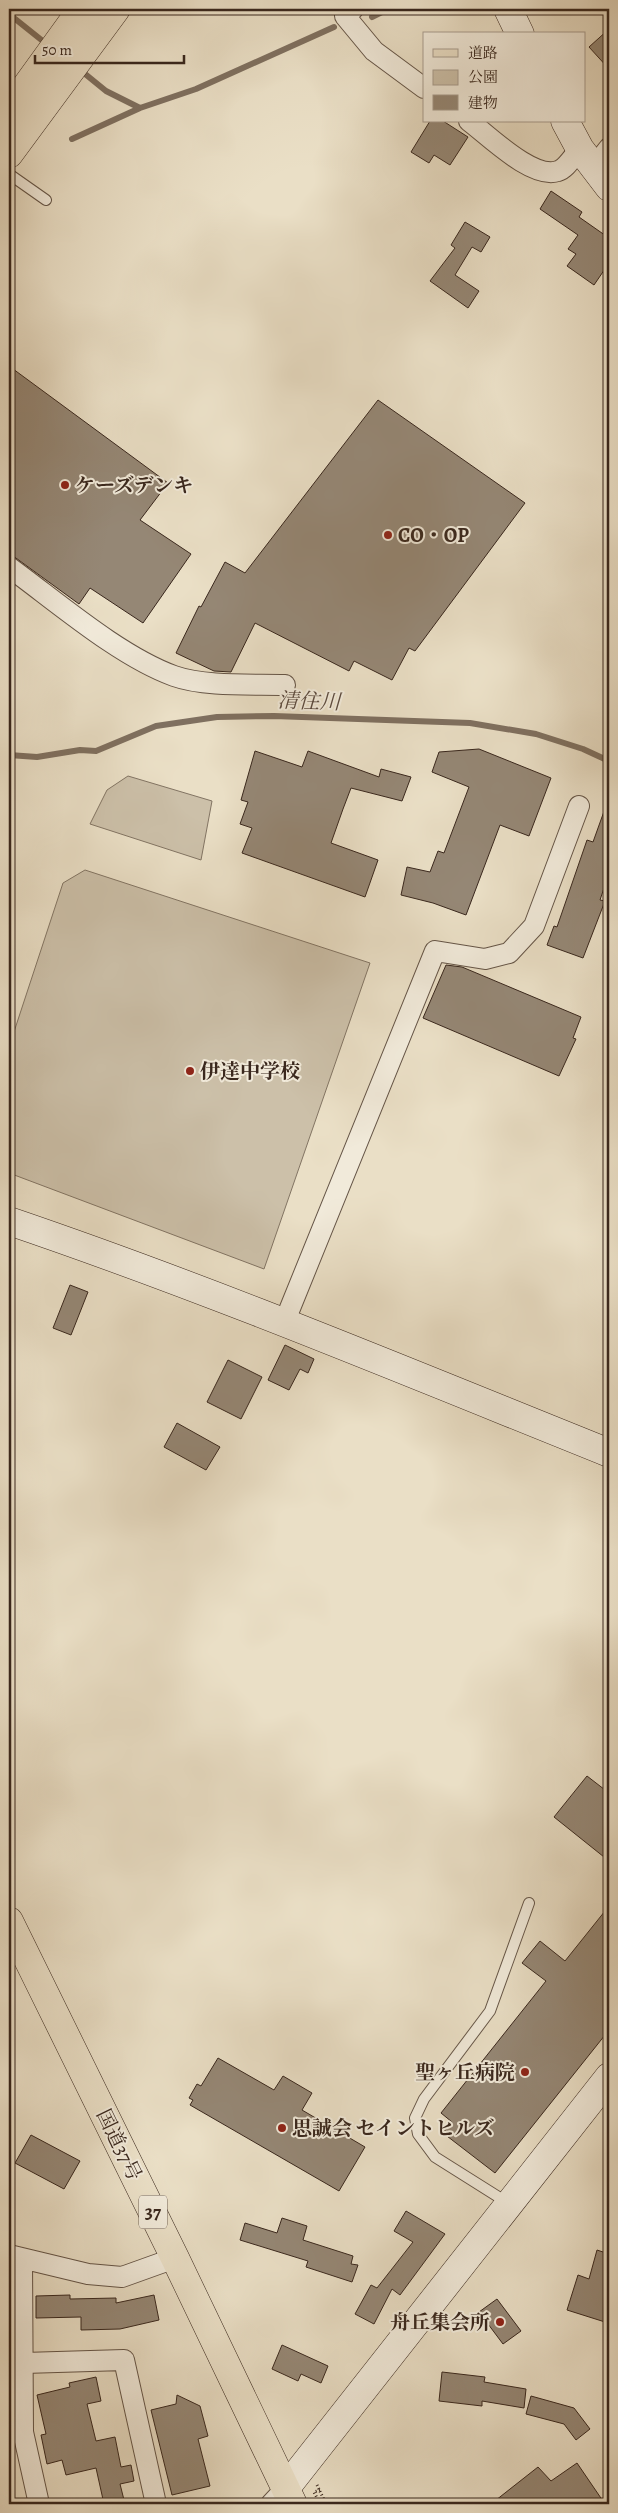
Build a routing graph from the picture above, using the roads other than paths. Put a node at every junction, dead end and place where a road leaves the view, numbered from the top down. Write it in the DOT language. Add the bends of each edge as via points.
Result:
graph roads {
  1 [pos="82,9"];
  2 [pos="116,9"];
  3 [pos="508,9"];
  4 [pos="346,11"];
  5 [pos="519,32"];
  6 [pos="51,74"];
  7 [pos="423,87"];
  8 [pos="9,110"];
  9 [pos="470,122"];
  10 [pos="566,122"];
  11 [pos="9,154"];
  12 [pos="598,163"];
  13 [pos="9,174"];
  14 [pos="46,200"];
  15 [pos="9,567"];
  16 [pos="285,685"];
  17 [pos="578,806"];
  18 [pos="9,1221"];
  19 [pos="284,1323"];
  20 [pos="609,1452"];
  21 [pos="529,1903"];
  22 [pos="9,1921"];
  23 [pos="609,2077"];
  24 [pos="509,2203"];
  25 [pos="16,2257"];
  26 [pos="175,2258"];
  27 [pos="24,2364"];
  28 [pos="283,2499"];
  29 [pos="39,2504"];
  30 [pos="156,2504"];
  1 -- 6 [label="main road" via="67,30"];
  2 -- 6 [label="main road" via="88,47"];
  3 -- 5 [label="street"];
  4 -- 7 [label="street" via="374,51"];
  6 -- 8 [label="main road"];
  6 -- 11 [label="main road"];
  9 -- 12 [label="street" via="532,168 548,173"];
  10 -- 12 [label="street"];
  13 -- 14 [label="lane"];
  15 -- 16 [label="street" via="128,654 175,677 219,684"];
  17 -- 19 [label="street" via="534,926 509,953 485,959 435,951"];
  18 -- 19 [label="street"];
  19 -- 20 [label="street"];
  21 -- 24 [label="lane" via="490,2011 424,2099 416,2118 418,2134 435,2157"];
  22 -- 26 [label="main road, 国道37号 / 37"];
  23 -- 24 [label="street"];
  24 -- 28 [label="street"];
  25 -- 26 [label="street" via="88,2274 122,2277"];
  25 -- 27 [label="street"];
  26 -- 28 [label="main road, 国道37号 / 37"];
  27 -- 29 [label="street" via="23,2432"];
  27 -- 30 [label="street" via="124,2360"];
}
